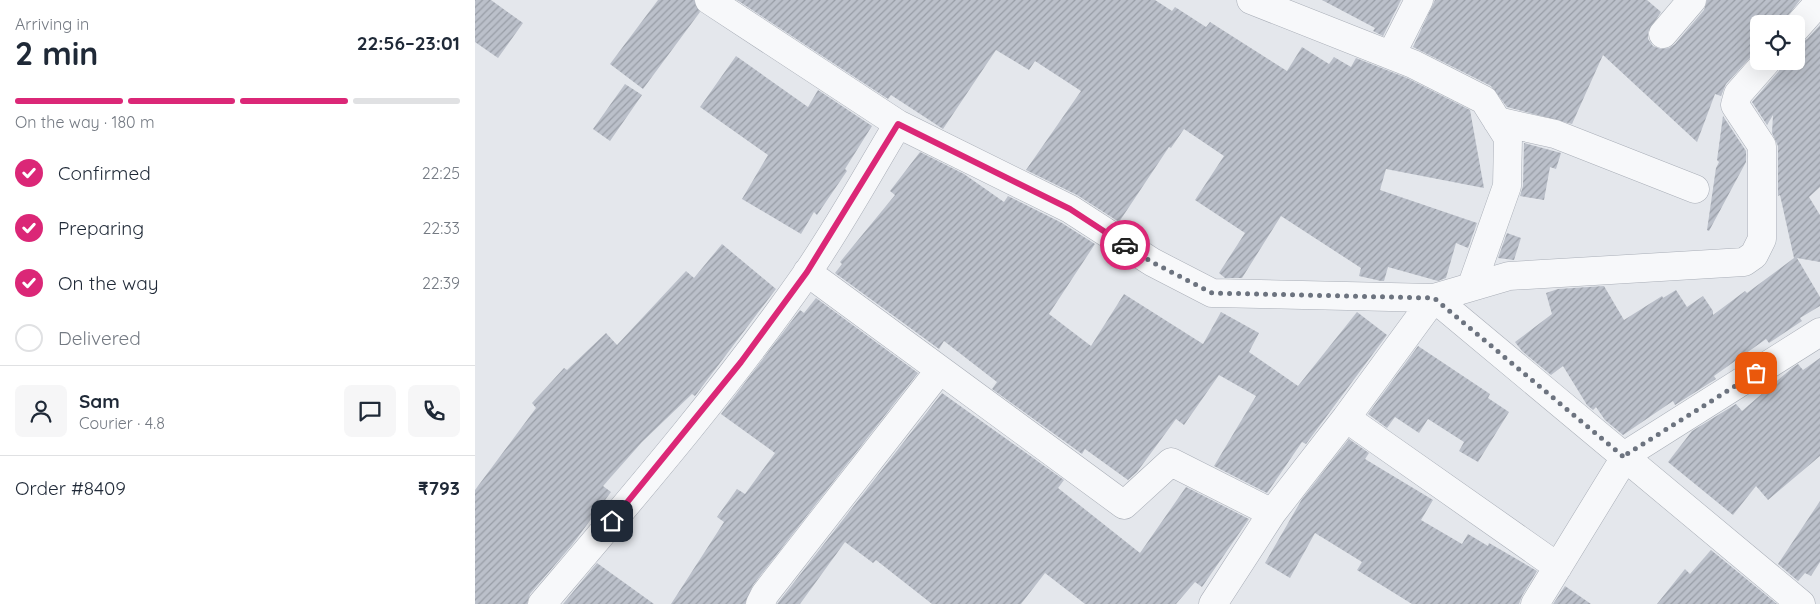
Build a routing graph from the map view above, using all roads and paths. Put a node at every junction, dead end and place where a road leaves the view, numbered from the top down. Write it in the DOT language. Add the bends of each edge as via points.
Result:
graph roads {
  1 [pos="709,0"];
  2 [pos="1251,0"];
  3 [pos="1419,0"];
  4 [pos="1692,0"];
  5 [pos="1820,1"];
  6 [pos="1805,18"];
  7 [pos="1663,34"];
  8 [pos="1391,55"];
  9 [pos="1759,70"];
  10 [pos="1497,120"];
  11 [pos="898,124"];
  12 [pos="1695,189"];
  13 [pos="807,272"];
  14 [pos="1472,285"];
  15 [pos="1434,298"];
  16 [pos="1820,332"];
  17 [pos="939,371"];
  18 [pos="1346,418"];
  19 [pos="1625,458"];
  20 [pos="1272,513"];
  21 [pos="1558,567"];
  22 [pos="542,604"];
  23 [pos="760,604"];
  24 [pos="1213,604"];
  25 [pos="1535,604"];
  26 [pos="1801,604"];
  1 -- 11 [label="street"];
  2 -- 8 [label="street"];
  3 -- 8 [label="street"];
  4 -- 7 [label="street"];
  5 -- 6 [label="street"];
  8 -- 10 [label="street" via="1484,100"];
  9 -- 14 [label="street" via="1738,94 1735,105 1762,146 1762,239 1753,255 1744,262 1509,276"];
  10 -- 12 [label="street" via="1555,134"];
  10 -- 14 [label="street" via="1508,138 1507,186"];
  11 -- 13 [label="street"];
  11 -- 15 [label="street" via="1070,209 1152,262 1212,293"];
  13 -- 17 [label="street"];
  13 -- 22 [label="street" via="735,370"];
  14 -- 15 [label="street"];
  15 -- 18 [label="street"];
  15 -- 19 [label="street"];
  16 -- 19 [label="street"];
  17 -- 20 [label="street" via="1124,505 1171,462"];
  17 -- 23 [label="street"];
  18 -- 20 [label="street"];
  18 -- 21 [label="street"];
  19 -- 21 [label="street"];
  19 -- 26 [label="street"];
  20 -- 24 [label="street"];
  21 -- 25 [label="street"];
}
